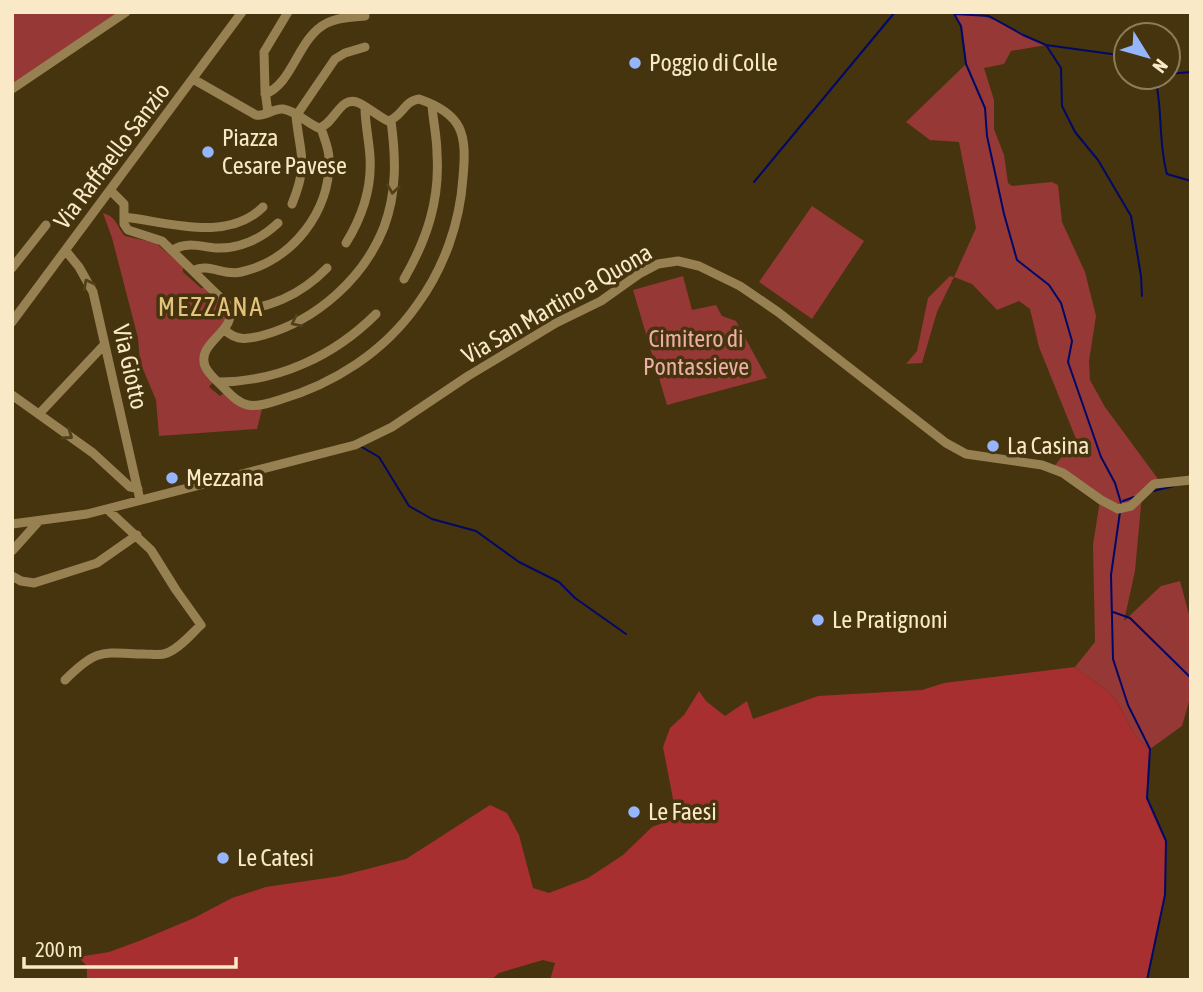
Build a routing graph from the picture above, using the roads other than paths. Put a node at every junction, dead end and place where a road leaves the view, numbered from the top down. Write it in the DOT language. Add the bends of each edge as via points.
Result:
graph roads {
  1 [pos="126,12"];
  2 [pos="242,12"];
  3 [pos="288,12"];
  4 [pos="365,16"];
  5 [pos="365,47"];
  6 [pos="193,79"];
  7 [pos="12,89"];
  8 [pos="265,94"];
  9 [pos="365,107"];
  10 [pos="435,107"];
  11 [pos="268,113"];
  12 [pos="296,116"];
  13 [pos="391,121"];
  14 [pos="321,128"];
  15 [pos="111,191"];
  16 [pos="292,204"];
  17 [pos="263,207"];
  18 [pos="124,217"];
  19 [pos="278,223"];
  20 [pos="46,225"];
  21 [pos="346,243"];
  22 [pos="173,250"];
  23 [pos="66,251"];
  24 [pos="12,268"];
  25 [pos="327,268"];
  26 [pos="194,270"];
  27 [pos="404,279"];
  28 [pos="231,312"];
  29 [pos="376,314"];
  30 [pos="12,322"];
  31 [pos="225,330"];
  32 [pos="104,345"];
  33 [pos="218,382"];
  34 [pos="12,395"];
  35 [pos="39,414"];
  36 [pos="1191,480"];
  37 [pos="136,494"];
  38 [pos="107,509"];
  39 [pos="39,521"];
  40 [pos="12,524"];
  41 [pos="137,535"];
  42 [pos="12,551"];
  43 [pos="12,576"];
  44 [pos="65,680"];
  1 -- 7 [label="street"];
  2 -- 6 [label="street, Via Raffaello Sanzio"];
  3 -- 8 [label="street" via="265,50"];
  4 -- 8 [label="street" via="335,19 318,28 276,88"];
  5 -- 12 [label="street" via="335,59"];
  6 -- 11 [label="street" via="254,114"];
  6 -- 15 [label="street, Via Raffaello Sanzio"];
  8 -- 11 [label="street"];
  9 -- 13 [label="street"];
  9 -- 14 [label="street" via="346,102"];
  9 -- 21 [label="street" via="368,190"];
  10 -- 13 [label="street" via="414,99"];
  10 -- 27 [label="street" via="436,195 425,237"];
  10 -- 33 [label="street" via="461,127 462,188 445,256 411,313 360,362 296,395 250,405 237,400"];
  11 -- 12 [label="street" via="281,109"];
  12 -- 14 [label="street"];
  12 -- 16 [label="street" via="303,164"];
  13 -- 31 [label="street, one-way" via="396,157 393,197 381,233 362,264 327,303 287,327 245,339"];
  14 -- 26 [label="street" via="329,156 327,181 305,231 282,254 255,268 230,273"];
  15 -- 18 [label="street" via="124,204"];
  15 -- 23 [label="street, Via Raffaello Sanzio"];
  17 -- 18 [label="street" via="245,221 219,227"];
  18 -- 22 [label="street" via="128,230 160,239"];
  19 -- 22 [label="street" via="241,245 182,245"];
  20 -- 24 [label="street"];
  22 -- 26 [label="street"];
  23 -- 30 [label="street, Via Raffaello Sanzio"];
  32 -- 23 [label="street, Via Giotto, one-way" via="93,292"];
  25 -- 28 [label="street" via="282,300"];
  26 -- 28 [label="street"];
  28 -- 31 [label="street"];
  29 -- 33 [label="street" via="342,343 304,364 272,375"];
  31 -- 33 [label="street" via="205,358 206,368"];
  32 -- 35 [label="street"];
  32 -- 37 [label="street, Via Giotto"];
  34 -- 35 [label="street"];
  35 -- 37 [label="street, one-way" via="93,453"];
  36 -- 37 [label="street, Via San Martino a Quona" via="1154,484 1131,506 1118,509 1063,473 1042,465 966,454 740,286 678,261 639,274 392,427 355,445"];
  37 -- 38 [label="street, Via San Martino a Quona"];
  38 -- 39 [label="street, Via San Martino a Quona"];
  38 -- 41 [label="street"];
  39 -- 40 [label="street, Via San Martino a Quona"];
  39 -- 42 [label="street"];
  41 -- 43 [label="street" via="97,564 34,583"];
  41 -- 44 [label="street" via="201,625 163,655 103,653 81,664"];
}
